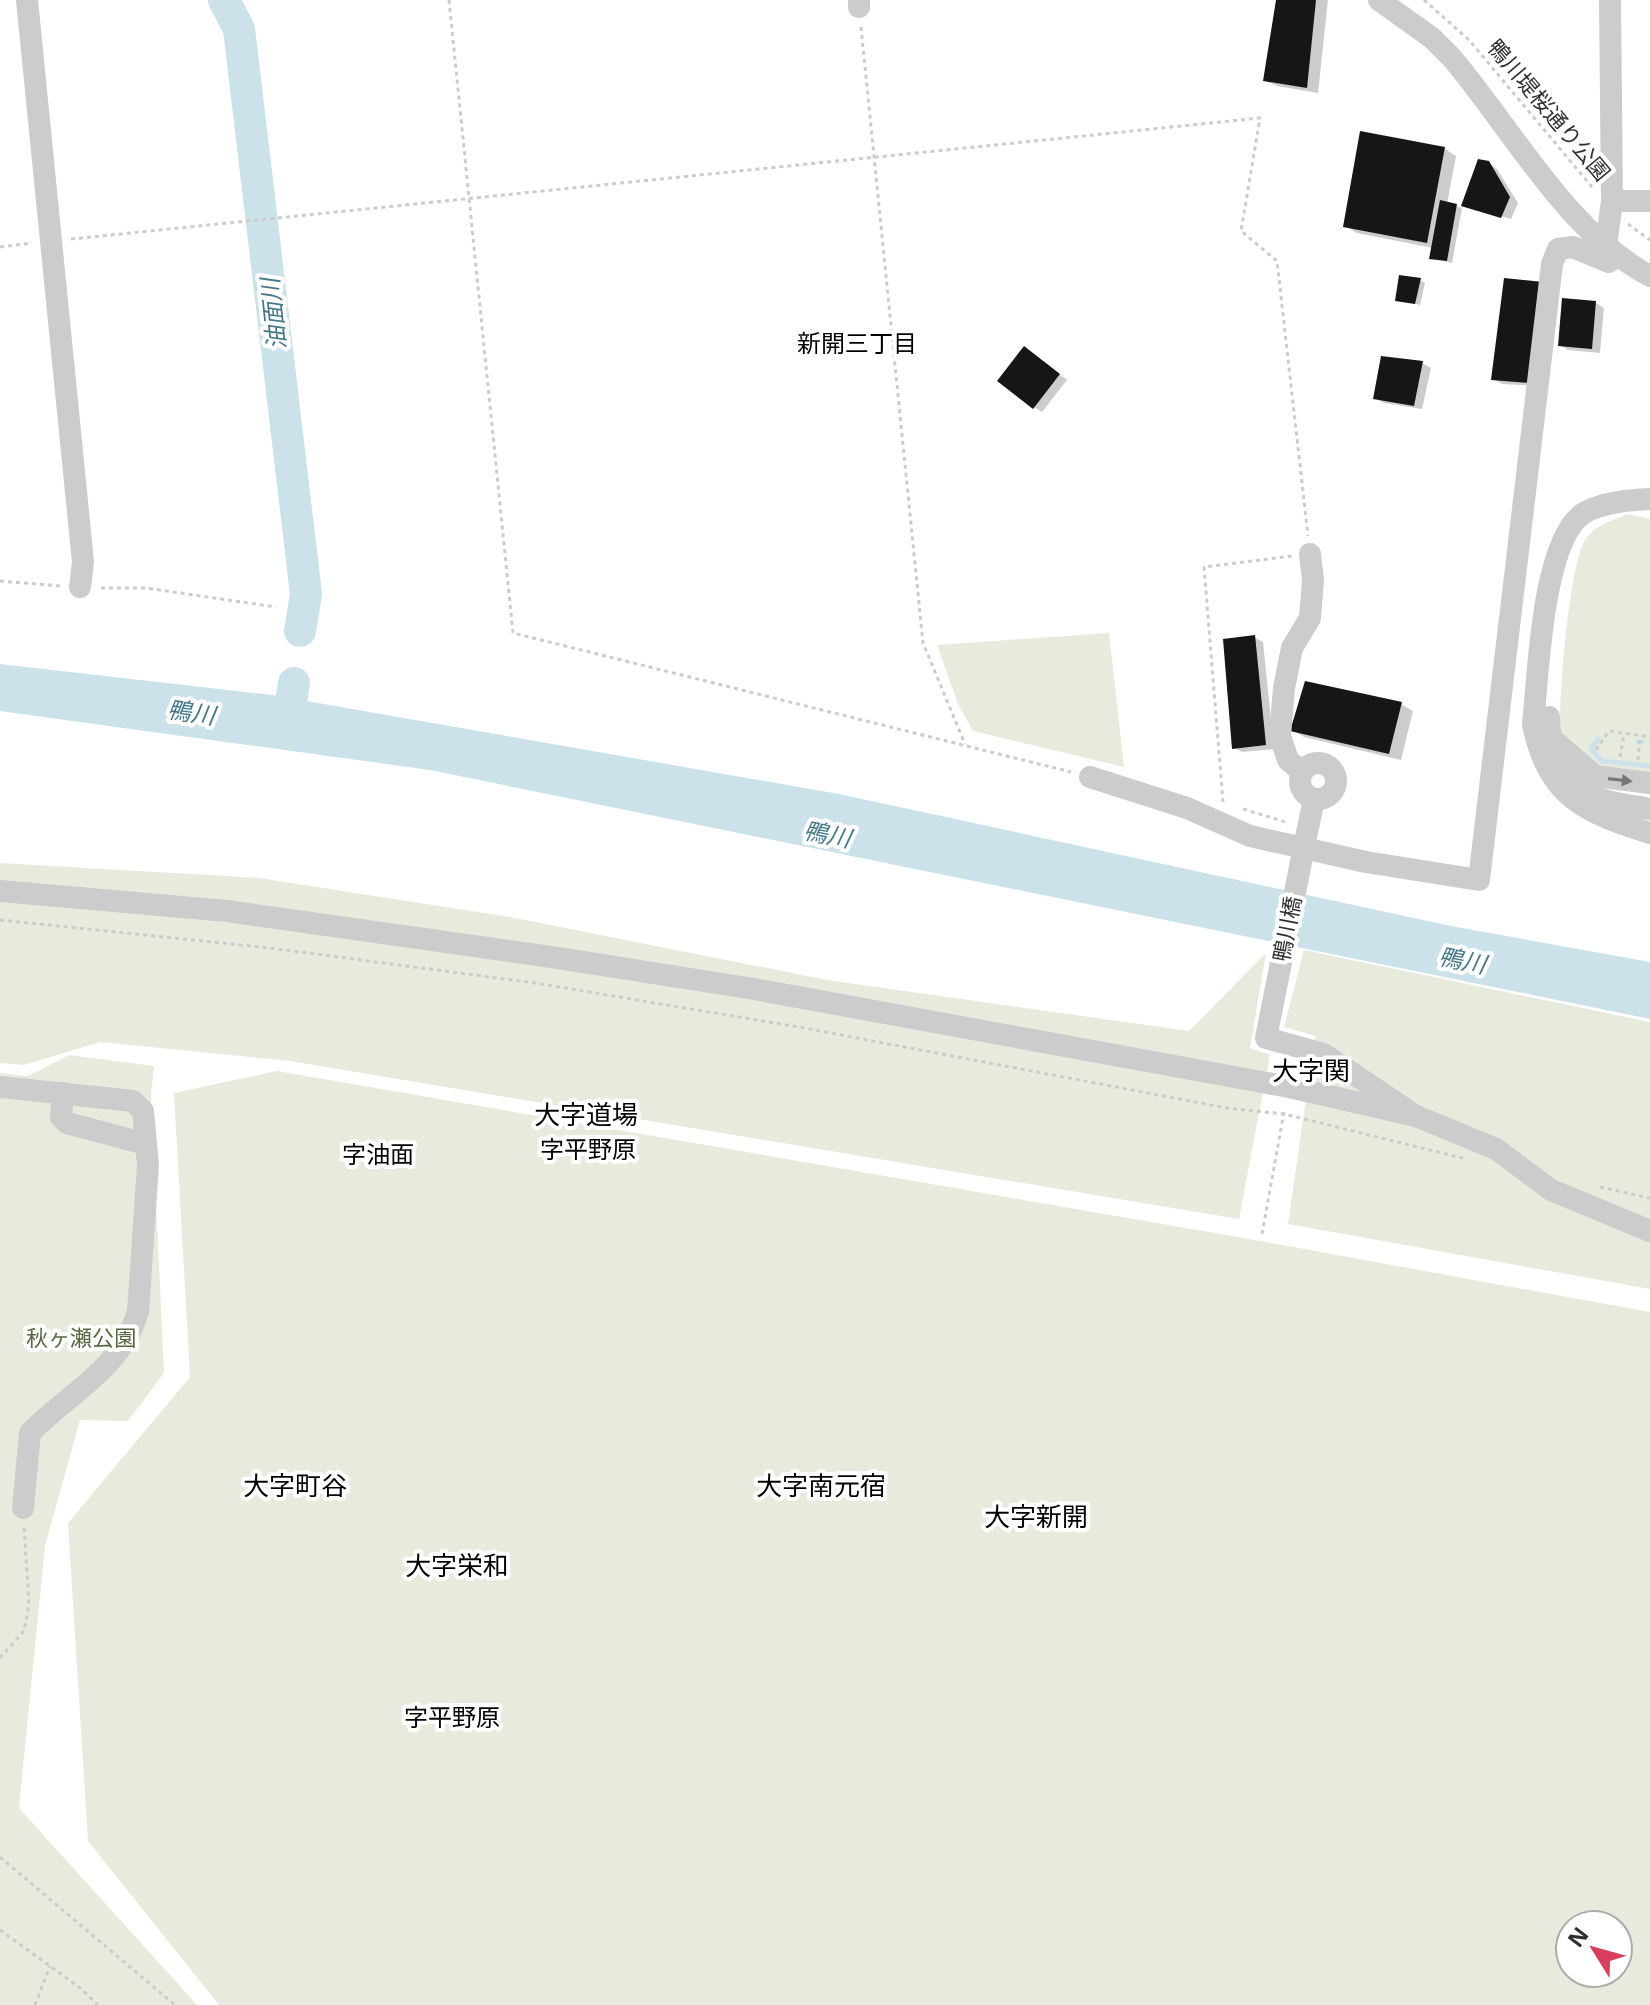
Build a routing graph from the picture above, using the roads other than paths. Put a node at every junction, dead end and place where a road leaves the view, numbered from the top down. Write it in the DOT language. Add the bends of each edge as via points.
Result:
graph roads {
  1 [pos="27,0"];
  2 [pos="1379,0"];
  3 [pos="1610,0"];
  4 [pos="1650,201"];
  5 [pos="1611,205"];
  6 [pos="1611,251"];
  7 [pos="1650,276"];
  8 [pos="1650,499"];
  9 [pos="1650,509"];
  10 [pos="1310,554"];
  11 [pos="80,587"];
  12 [pos="1550,737"];
  13 [pos="1302,772"];
  14 [pos="1090,777"];
  15 [pos="1650,783"];
  16 [pos="1314,804"];
  17 [pos="1650,809"];
  18 [pos="1650,833"];
  19 [pos="1304,849"];
  20 [pos="0,891"];
  21 [pos="0,1087"];
  22 [pos="63,1093"];
  23 [pos="1416,1116"];
  24 [pos="146,1144"];
  25 [pos="1650,1231"];
  26 [pos="23,1508"];
  1 -- 11 [label="street" via="83,562"];
  2 -- 6 [label="street" via="1452,58 1573,213"];
  3 -- 5 [label="street"];
  4 -- 5 [label="street"];
  5 -- 6 [label="street"];
  6 -- 7 [label="street"];
  6 -- 19 [label="street" via="1609,262 1573,247 1558,249 1552,264 1479,880"];
  8 -- 18 [label="street" via="1584,513 1556,550 1533,725 1539,753 1557,787 1589,812"];
  9 -- 12 [label="street" via="1608,514 1586,527 1567,555"];
  10 -- 13 [label="street" via="1310,618 1292,648 1280,736 1288,760"];
  12 -- 15 [label="street, one-way" via="1595,776"];
  12 -- 17 [label="street" via="1565,771 1588,794"];
  13 -- 16 [label="street" via="1301,789"];
  13 -- 16 [label="street" via="1311,764 1322,764 1335,775 1332,793"];
  14 -- 19 [label="street" via="1187,808 1250,836"];
  16 -- 19 [label="street, 鴨川橋, bridge"];
  19 -- 23 [label="street, 鴨川橋" via="1266,1038 1324,1054"];
  20 -- 23 [label="street" via="227,911 558,958 1289,1087"];
  21 -- 22 [label="street"];
  22 -- 24 [label="street" via="61,1117 67,1123"];
  22 -- 24 [label="street" via="133,1101 143,1111"];
  23 -- 25 [label="street" via="1496,1149 1551,1190"];
  24 -- 26 [label="street" via="138,1312 131,1334 100,1373 30,1433"];
}
